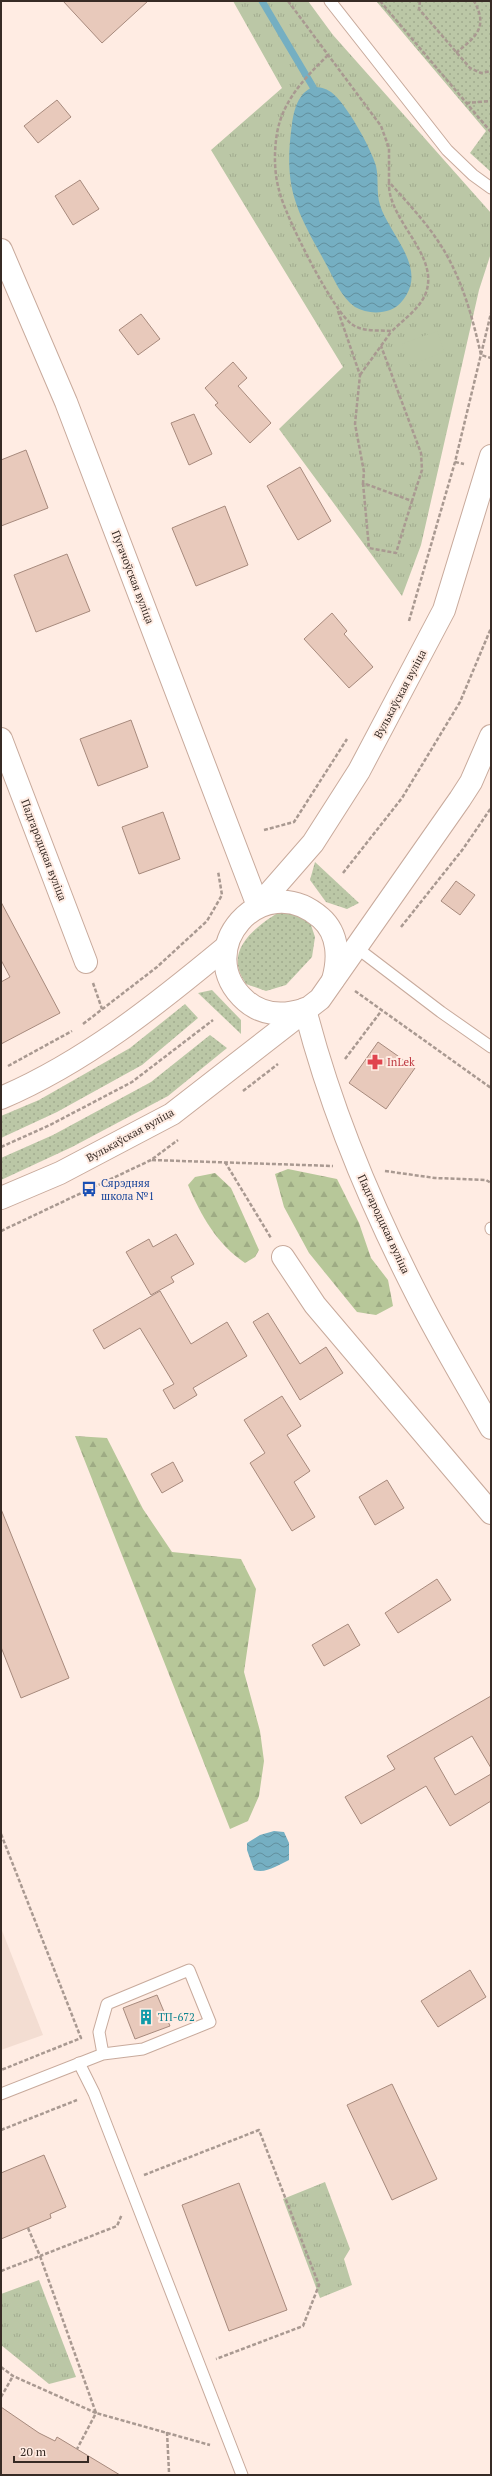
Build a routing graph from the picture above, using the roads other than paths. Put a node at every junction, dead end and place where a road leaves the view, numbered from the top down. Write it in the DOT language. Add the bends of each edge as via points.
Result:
graph roads {
  1 [pos="330,1"];
  2 [pos="491,188"];
  3 [pos="1,250"];
  4 [pos="491,456"];
  5 [pos="491,736"];
  6 [pos="1,739"];
  7 [pos="258,906"];
  8 [pos="226,948"];
  9 [pos="357,948"];
  10 [pos="86,962"];
  11 [pos="340,990"];
  12 [pos="305,1009"];
  13 [pos="491,1047"];
  14 [pos="1,1098"];
  15 [pos="1,1198"];
  16 [pos="283,1257"];
  17 [pos="491,1428"];
  18 [pos="491,1513"];
  19 [pos="103,2054"];
  20 [pos="79,2063"];
  21 [pos="1,2094"];
  22 [pos="242,2475"];
  1 -- 2 [label="lane" via="447,150"];
  3 -- 7 [label="street, Пугачоўская вуліца" via="66,402"];
  4 -- 7 [label="street, Вулькаўская вуліца" via="444,610 359,771 313,843"];
  5 -- 9 [label="street, Вулькаўская вуліца" via="467,788"];
  6 -- 10 [label="street, Падгародцкая вуліца"];
  7 -- 8 [label="street, Вулькаўская вуліца" via="243,916 232,930"];
  7 -- 11 [label="street, Вулькаўская вуліца" via="279,901 295,903 310,909 323,920 332,933 337,949"];
  8 -- 12 [label="street, Вулькаўская вуліца" via="225,964 230,980 238,994 251,1005 266,1012 282,1014"];
  8 -- 14 [label="street" via="112,1038 22,1089"];
  9 -- 11 [label="street, Вулькаўская вуліца"];
  9 -- 13 [label="lane"];
  11 -- 12 [label="street, Вулькаўская вуліца"];
  12 -- 15 [label="street, Вулькаўская вуліца" via="172,1114 60,1173"];
  12 -- 17 [label="street, Падгародцкая вуліца" via="320,1065 358,1167 416,1292"];
  16 -- 18 [label="street" via="315,1305"];
  19 -- 19 [label="lane" via="143,2048 210,2022 190,1970 107,2004 99,2032"];
  19 -- 20 [label="lane"];
  20 -- 21 [label="lane"];
  20 -- 22 [label="lane" via="94,2093"];
}
